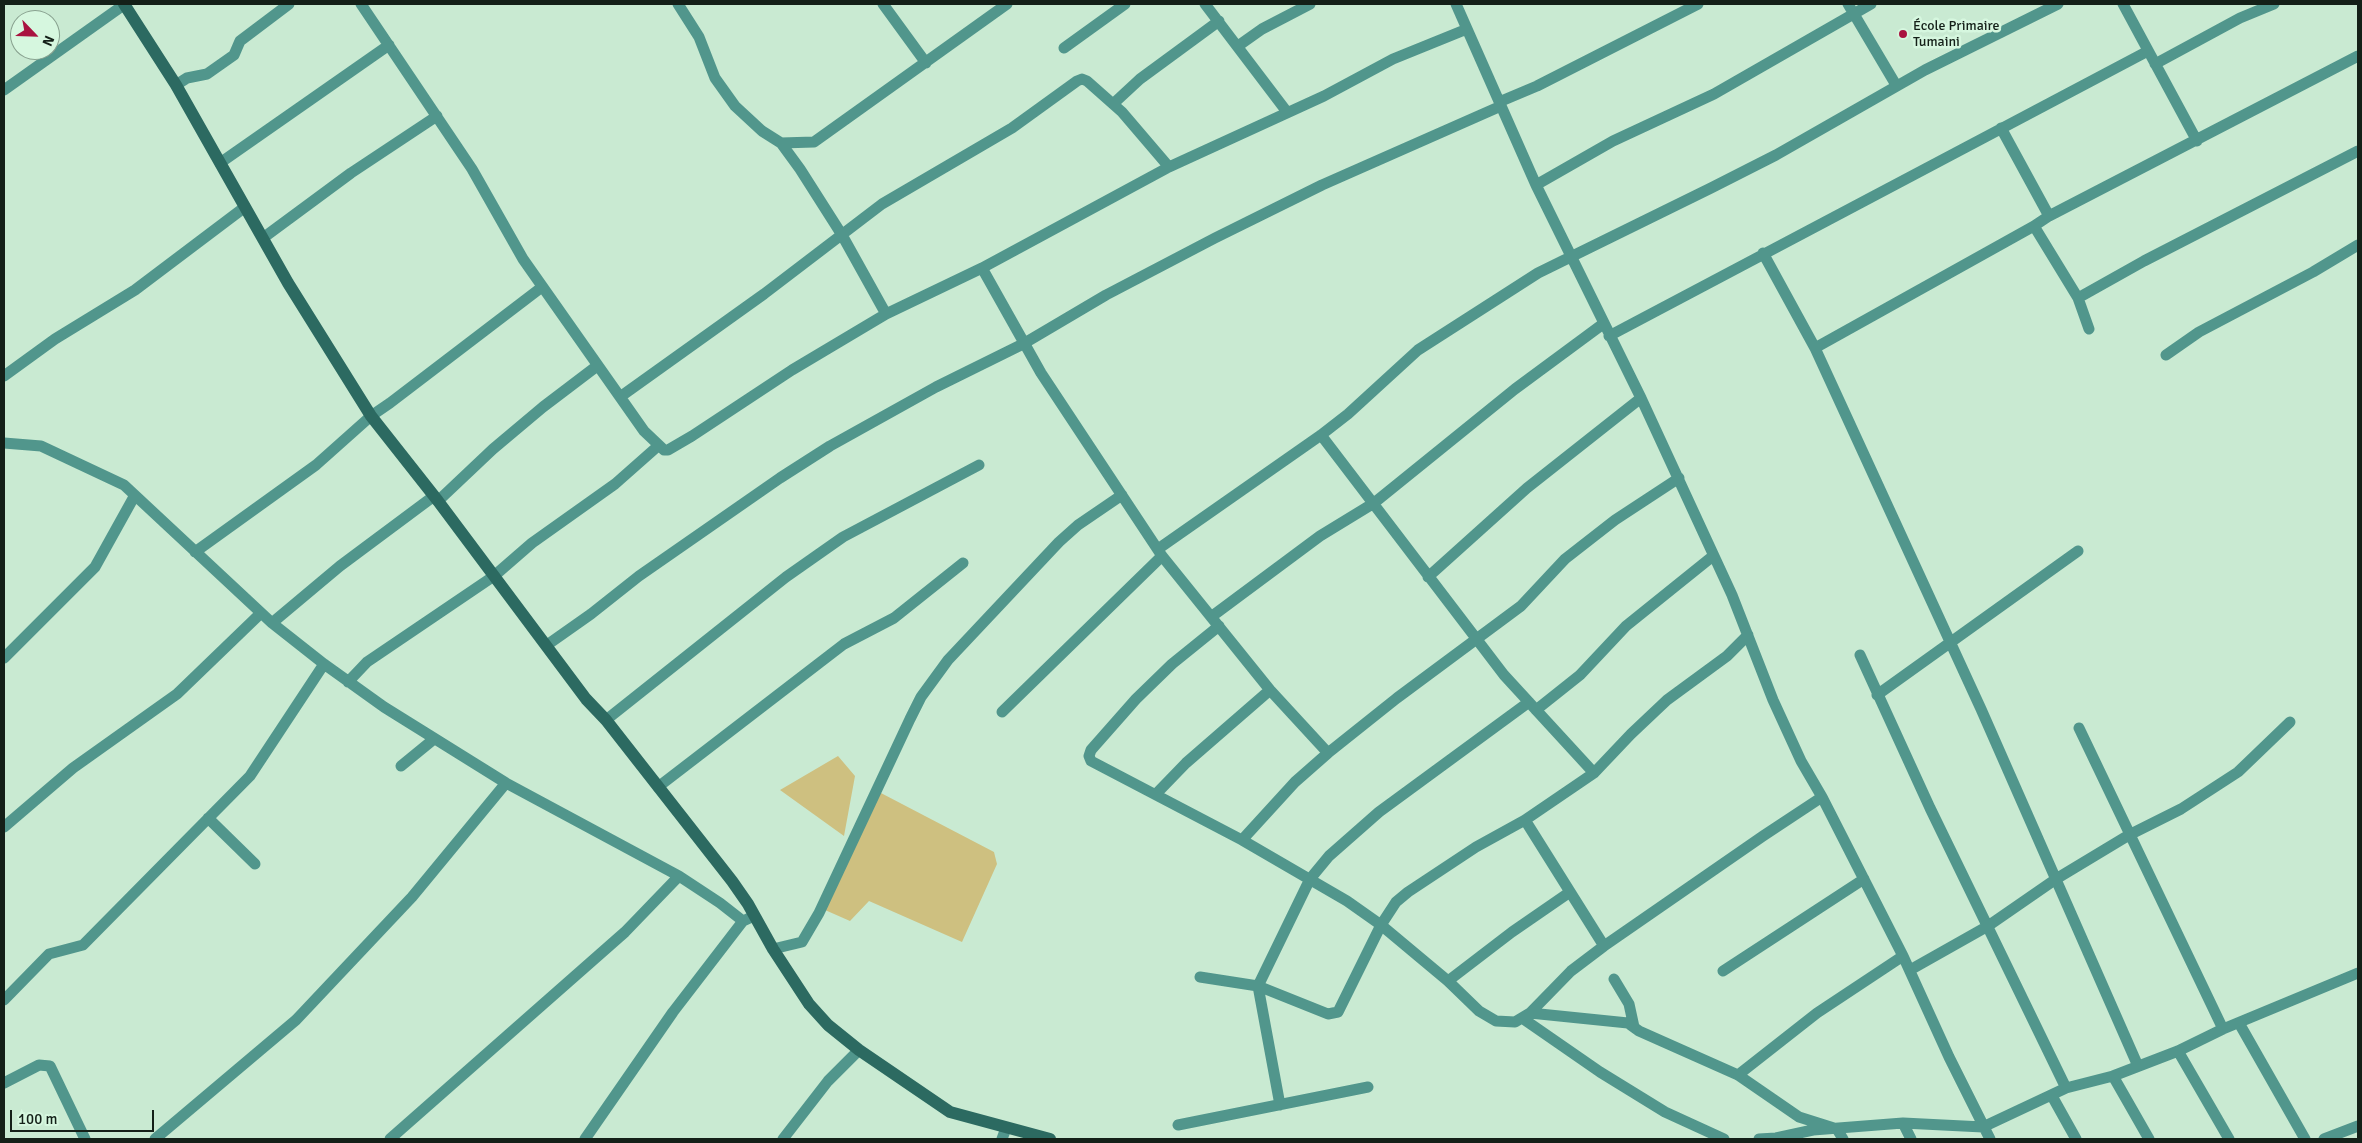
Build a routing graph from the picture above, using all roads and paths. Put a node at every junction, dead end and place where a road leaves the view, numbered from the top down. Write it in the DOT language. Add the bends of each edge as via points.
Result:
graph roads {
  1 [pos="124,4"];
  2 [pos="289,4"];
  3 [pos="362,4"];
  4 [pos="678,4"];
  5 [pos="884,4"];
  6 [pos="1008,4"];
  7 [pos="1125,4"];
  8 [pos="1205,4"];
  9 [pos="1310,4"];
  10 [pos="1456,4"];
  11 [pos="1698,4"];
  12 [pos="1871,4"];
  13 [pos="2058,4"];
  14 [pos="2123,4"];
  15 [pos="2274,4"];
  16 [pos="1851,8"];
  17 [pos="1219,21"];
  18 [pos="1467,29"];
  19 [pos="389,45"];
  20 [pos="1238,46"];
  21 [pos="1064,48"];
  22 [pos="2148,51"];
  23 [pos="2358,56"];
  24 [pos="926,63"];
  25 [pos="2155,64"];
  26 [pos="1896,85"];
  27 [pos="176,86"];
  28 [pos="4,90"];
  29 [pos="1113,104"];
  30 [pos="1500,104"];
  31 [pos="1287,112"];
  32 [pos="437,116"];
  33 [pos="2001,128"];
  34 [pos="2197,141"];
  35 [pos="781,143"];
  36 [pos="2358,151"];
  37 [pos="220,163"];
  38 [pos="1169,167"];
  39 [pos="1536,185"];
  40 [pos="245,207"];
  41 [pos="2049,216"];
  42 [pos="2034,226"];
  43 [pos="842,235"];
  44 [pos="263,238"];
  45 [pos="2358,244"];
  46 [pos="1763,253"];
  47 [pos="1572,259"];
  48 [pos="982,268"];
  49 [pos="542,287"];
  50 [pos="2078,298"];
  51 [pos="886,314"];
  52 [pos="1603,324"];
  53 [pos="2089,329"];
  54 [pos="1608,336"];
  55 [pos="1024,344"];
  56 [pos="1815,348"];
  57 [pos="2166,355"];
  58 [pos="598,366"];
  59 [pos="4,376"];
  60 [pos="620,397"];
  61 [pos="1641,398"];
  62 [pos="371,416"];
  63 [pos="1321,435"];
  64 [pos="4,443"];
  65 [pos="658,446"];
  66 [pos="979,465"];
  67 [pos="1679,478"];
  68 [pos="135,495"];
  69 [pos="1122,495"];
  70 [pos="436,498"];
  71 [pos="1374,503"];
  72 [pos="2078,551"];
  73 [pos="195,552"];
  74 [pos="1160,552"];
  75 [pos="1713,556"];
  76 [pos="963,563"];
  77 [pos="494,576"];
  78 [pos="1428,577"];
  79 [pos="261,613"];
  80 [pos="1211,617"];
  81 [pos="272,623"];
  82 [pos="1219,626"];
  83 [pos="1748,635"];
  84 [pos="1475,640"];
  85 [pos="1950,644"];
  86 [pos="547,645"];
  87 [pos="1860,655"];
  88 [pos="4,658"];
  89 [pos="324,664"];
  90 [pos="348,682"];
  91 [pos="1270,690"];
  92 [pos="1877,695"];
  93 [pos="1532,706"];
  94 [pos="1002,712"];
  95 [pos="606,720"];
  96 [pos="2290,722"];
  97 [pos="2079,728"];
  98 [pos="434,739"];
  99 [pos="1328,753"];
  100 [pos="401,766"];
  101 [pos="1594,773"];
  102 [pos="506,783"];
  103 [pos="658,787"];
  104 [pos="1156,794"];
  105 [pos="1822,797"];
  106 [pos="208,818"];
  107 [pos="1525,820"];
  108 [pos="4,827"];
  109 [pos="2130,835"];
  110 [pos="1242,840"];
  111 [pos="256,864"];
  112 [pos="679,876"];
  113 [pos="1310,879"];
  114 [pos="1864,879"];
  115 [pos="2056,879"];
  116 [pos="1570,892"];
  117 [pos="748,918"];
  118 [pos="1381,925"];
  119 [pos="1988,926"];
  120 [pos="1604,946"];
  121 [pos="773,949"];
  122 [pos="1904,956"];
  123 [pos="1910,970"];
  124 [pos="1723,971"];
  125 [pos="2358,972"];
  126 [pos="1200,977"];
  127 [pos="1614,979"];
  128 [pos="1448,981"];
  129 [pos="1258,986"];
  130 [pos="4,1000"];
  131 [pos="1526,1015"];
  132 [pos="2239,1023"];
  133 [pos="1634,1027"];
  134 [pos="2223,1029"];
  135 [pos="859,1050"];
  136 [pos="2178,1051"];
  137 [pos="2138,1066"];
  138 [pos="1738,1076"];
  139 [pos="2113,1076"];
  140 [pos="4,1083"];
  141 [pos="1368,1087"];
  142 [pos="2066,1088"];
  143 [pos="2052,1096"];
  144 [pos="1280,1105"];
  145 [pos="1903,1123"];
  146 [pos="1178,1125"];
  147 [pos="2358,1126"];
  148 [pos="1984,1127"];
  149 [pos="1004,1133"];
  150 [pos="1840,1134"];
  151 [pos="86,1139"];
  152 [pos="155,1139"];
  153 [pos="390,1139"];
  154 [pos="585,1139"];
  155 [pos="783,1139"];
  156 [pos="1050,1139"];
  157 [pos="1724,1139"];
  158 [pos="1759,1139"];
  159 [pos="1776,1139"];
  160 [pos="1911,1139"];
  161 [pos="1990,1139"];
  162 [pos="2076,1139"];
  163 [pos="2149,1139"];
  164 [pos="2229,1139"];
  165 [pos="2305,1139"];
  166 [pos="2324,1139"];
  1 -- 27 [label="street"];
  1 -- 28 [label="street"];
  2 -- 27 [label="street" via="240,41 234,55 207,74 187,78"];
  3 -- 19 [label="street"];
  4 -- 35 [label="street" via="699,37 715,78 735,106 762,131"];
  5 -- 24 [label="street"];
  6 -- 24 [label="street"];
  7 -- 21 [label="street"];
  8 -- 17 [label="street"];
  9 -- 20 [label="street" via="1262,29"];
  10 -- 18 [label="street"];
  11 -- 30 [label="street"];
  12 -- 16 [label="street"];
  13 -- 26 [label="street"];
  14 -- 22 [label="street"];
  15 -- 25 [label="street" via="2240,18"];
  16 -- 26 [label="street"];
  16 -- 39 [label="street" via="1793,50 1708,97 1613,141"];
  17 -- 20 [label="street"];
  17 -- 29 [label="street" via="1140,79"];
  18 -- 30 [label="street"];
  18 -- 31 [label="street" via="1393,59"];
  19 -- 32 [label="street"];
  19 -- 37 [label="street"];
  20 -- 31 [label="street"];
  22 -- 25 [label="street"];
  22 -- 33 [label="street"];
  23 -- 34 [label="street"];
  24 -- 35 [label="street" via="814,142"];
  25 -- 34 [label="street"];
  26 -- 47 [label="street" via="1776,155"];
  27 -- 37 [label="street"];
  29 -- 38 [label="street"];
  29 -- 43 [label="street" via="1087,81 1076,81 1012,128 882,204"];
  30 -- 39 [label="street"];
  30 -- 55 [label="street" via="1322,185 1106,295"];
  31 -- 38 [label="street"];
  32 -- 44 [label="street" via="351,173"];
  32 -- 49 [label="street"];
  33 -- 41 [label="street"];
  33 -- 46 [label="street"];
  34 -- 41 [label="street"];
  35 -- 43 [label="street"];
  36 -- 50 [label="street"];
  37 -- 40 [label="street"];
  38 -- 48 [label="street"];
  39 -- 47 [label="street"];
  40 -- 44 [label="street"];
  40 -- 59 [label="street" via="134,290 55,339"];
  41 -- 42 [label="street"];
  42 -- 50 [label="street"];
  42 -- 56 [label="street"];
  43 -- 51 [label="street"];
  43 -- 60 [label="street"];
  44 -- 62 [label="street"];
  45 -- 57 [label="street" via="2313,272 2199,332"];
  46 -- 54 [label="street"];
  46 -- 56 [label="street"];
  47 -- 52 [label="street"];
  47 -- 63 [label="street" via="1538,274 1418,350"];
  48 -- 51 [label="street"];
  48 -- 55 [label="street"];
  49 -- 58 [label="street"];
  49 -- 62 [label="street"];
  50 -- 53 [label="street"];
  51 -- 65 [label="street" via="668,450"];
  52 -- 54 [label="street"];
  52 -- 71 [label="street" via="1515,389"];
  54 -- 61 [label="street"];
  55 -- 69 [label="street"];
  55 -- 86 [label="street" via="936,387 830,446 639,576"];
  56 -- 85 [label="street"];
  58 -- 60 [label="street"];
  58 -- 70 [label="street" via="543,407"];
  60 -- 65 [label="street"];
  61 -- 67 [label="street"];
  61 -- 78 [label="street" via="1527,488"];
  62 -- 70 [label="street"];
  62 -- 73 [label="street" via="316,464"];
  63 -- 71 [label="street"];
  63 -- 74 [label="street"];
  64 -- 68 [label="street" via="47,448 113,479"];
  65 -- 77 [label="street" via="615,484 532,542"];
  66 -- 95 [label="street" via="843,537 786,577"];
  67 -- 75 [label="street"];
  67 -- 84 [label="street" via="1615,520 1565,559 1521,606"];
  68 -- 73 [label="street"];
  68 -- 88 [label="street" via="95,567"];
  69 -- 74 [label="street"];
  69 -- 121 [label="street" via="1059,542 948,660 921,697 831,890 802,942"];
  70 -- 77 [label="street"];
  70 -- 81 [label="street" via="340,566"];
  71 -- 78 [label="street"];
  71 -- 80 [label="street" via="1320,536"];
  72 -- 85 [label="street"];
  73 -- 79 [label="street"];
  74 -- 80 [label="street"];
  74 -- 94 [label="street"];
  75 -- 83 [label="street"];
  75 -- 93 [label="street" via="1626,626 1580,675"];
  76 -- 103 [label="street" via="894,618 844,644"];
  77 -- 86 [label="street"];
  77 -- 90 [label="street" via="367,662"];
  78 -- 84 [label="street"];
  79 -- 81 [label="street"];
  79 -- 108 [label="street" via="177,694 73,768"];
  80 -- 82 [label="street"];
  81 -- 89 [label="street"];
  82 -- 91 [label="street"];
  82 -- 104 [label="street" via="1172,664 1091,750 1091,761"];
  83 -- 101 [label="street" via="1727,656 1667,700"];
  83 -- 105 [label="street" via="1773,700 1801,761"];
  84 -- 93 [label="street"];
  84 -- 99 [label="street"];
  85 -- 92 [label="street"];
  85 -- 115 [label="street"];
  86 -- 95 [label="street" via="586,699"];
  87 -- 92 [label="street"];
  89 -- 90 [label="street"];
  89 -- 106 [label="street" via="250,776"];
  90 -- 98 [label="street"];
  91 -- 99 [label="street"];
  91 -- 104 [label="street" via="1186,763"];
  92 -- 119 [label="street"];
  93 -- 101 [label="street"];
  93 -- 113 [label="street" via="1379,812 1329,856"];
  95 -- 103 [label="street"];
  96 -- 109 [label="street" via="2238,772 2181,809"];
  97 -- 109 [label="street"];
  98 -- 100 [label="street"];
  98 -- 102 [label="street"];
  99 -- 110 [label="street" via="1295,782"];
  101 -- 107 [label="street"];
  102 -- 112 [label="street"];
  102 -- 152 [label="street" via="412,897 296,1020"];
  103 -- 117 [label="street" via="748,904"];
  104 -- 110 [label="street"];
  105 -- 114 [label="street"];
  105 -- 120 [label="street"];
  106 -- 111 [label="street"];
  106 -- 130 [label="street" via="83,945 49,954"];
  107 -- 116 [label="street"];
  107 -- 118 [label="street" via="1476,847 1408,892 1396,902"];
  109 -- 115 [label="street"];
  109 -- 134 [label="street"];
  110 -- 113 [label="street"];
  112 -- 117 [label="street"];
  112 -- 153 [label="street" via="625,932"];
  113 -- 118 [label="street"];
  113 -- 129 [label="street"];
  114 -- 122 [label="street"];
  114 -- 124 [label="street"];
  115 -- 119 [label="street"];
  115 -- 137 [label="street"];
  116 -- 120 [label="street"];
  116 -- 128 [label="street"];
  117 -- 121 [label="street"];
  117 -- 154 [label="street" via="673,1012"];
  118 -- 128 [label="street"];
  118 -- 129 [label="street" via="1338,1012 1328,1014"];
  119 -- 123 [label="street"];
  119 -- 142 [label="street"];
  120 -- 131 [label="street" via="1571,971"];
  121 -- 135 [label="street" via="809,1004 828,1025"];
  122 -- 123 [label="street"];
  122 -- 138 [label="street" via="1817,1013"];
  123 -- 148 [label="street"];
  125 -- 132 [label="street"];
  126 -- 129 [label="street"];
  127 -- 133 [label="street" via="1629,1004"];
  128 -- 131 [label="street" via="1479,1011 1496,1021 1515,1022"];
  129 -- 144 [label="street"];
  131 -- 133 [label="street" via="1628,1023"];
  131 -- 157 [label="street" via="1600,1072 1665,1112"];
  132 -- 134 [label="street"];
  132 -- 165 [label="street"];
  133 -- 138 [label="street"];
  134 -- 136 [label="street"];
  135 -- 149 [label="street" via="950,1112"];
  135 -- 155 [label="street" via="828,1081"];
  136 -- 137 [label="street"];
  136 -- 164 [label="street"];
  137 -- 139 [label="street"];
  138 -- 150 [label="street" via="1799,1117"];
  139 -- 142 [label="street"];
  139 -- 163 [label="street"];
  140 -- 151 [label="street" via="39,1065 50,1066"];
  141 -- 144 [label="street"];
  142 -- 143 [label="street"];
  143 -- 148 [label="street" via="2030,1103"];
  143 -- 162 [label="street"];
  144 -- 146 [label="street"];
  145 -- 148 [label="street"];
  145 -- 150 [label="street"];
  145 -- 160 [label="street"];
  147 -- 166 [label="street"];
  148 -- 161 [label="street"];
  149 -- 156 [label="street"];
  150 -- 159 [label="street" via="1813,1130"];
  158 -- 159 [label="street"];
}
